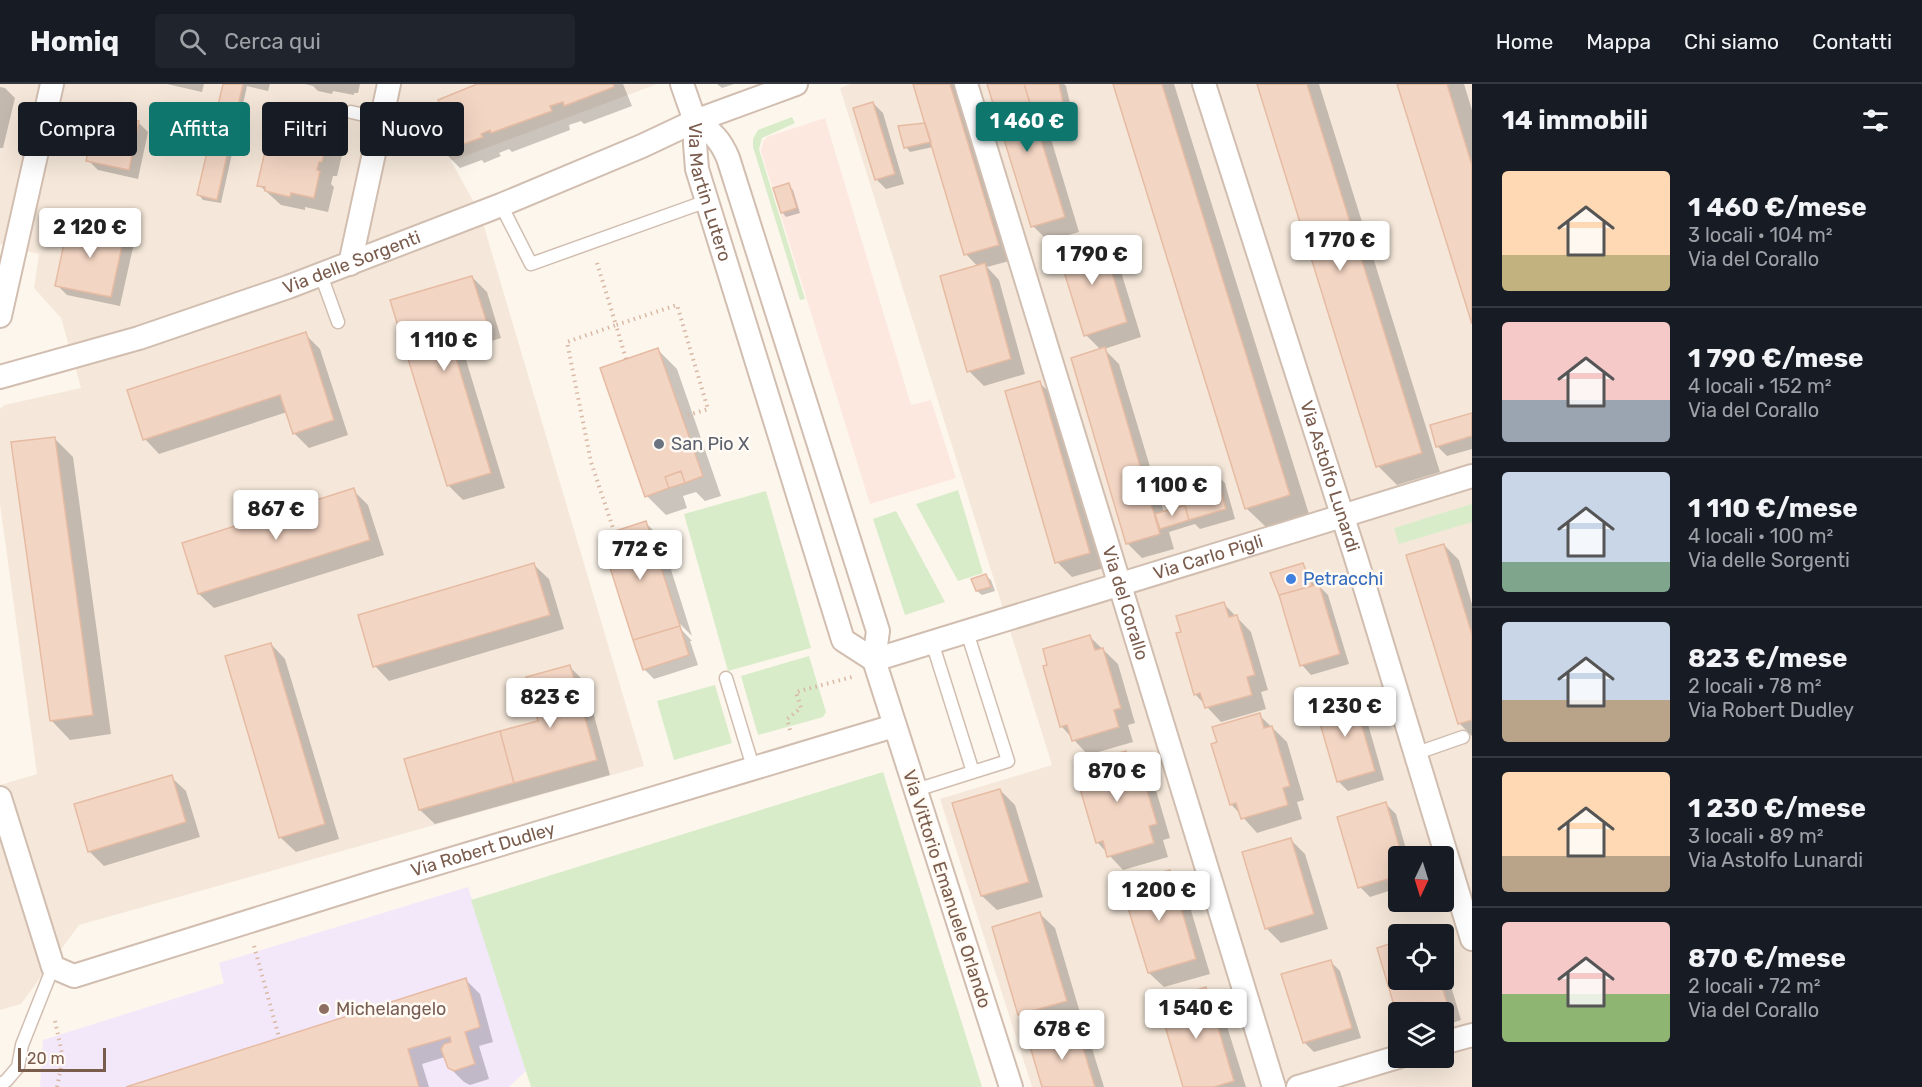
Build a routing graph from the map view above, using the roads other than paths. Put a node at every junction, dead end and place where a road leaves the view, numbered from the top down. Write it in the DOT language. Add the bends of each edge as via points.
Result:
graph roads {
  1 [pos="52,84"];
  2 [pos="389,84"];
  3 [pos="682,84"];
  4 [pos="796,84"];
  5 [pos="966,84"];
  6 [pos="1204,84"];
  7 [pos="385,102"];
  8 [pos="351,112"];
  9 [pos="360,114"];
  10 [pos="696,121"];
  11 [pos="374,156"];
  12 [pos="707,201"];
  13 [pos="501,205"];
  14 [pos="350,264"];
  15 [pos="321,275"];
  16 [pos="3,285"];
  17 [pos="0,316"];
  18 [pos="338,322"];
  19 [pos="0,378"];
  20 [pos="1472,476"];
  21 [pos="1342,516"];
  22 [pos="1119,584"];
  23 [pos="967,632"];
  24 [pos="932,642"];
  25 [pos="876,665"];
  26 [pos="726,678"];
  27 [pos="894,726"];
  28 [pos="1464,738"];
  29 [pos="1414,754"];
  30 [pos="753,767"];
  31 [pos="973,772"];
  32 [pos="916,790"];
  33 [pos="0,798"];
  34 [pos="1472,939"];
  35 [pos="53,967"];
  36 [pos="1472,1035"];
  37 [pos="1454,1040"];
  38 [pos="1388,1060"];
  39 [pos="0,1084"];
  40 [pos="1011,1087"];
  41 [pos="1274,1087"];
  42 [pos="1298,1087"];
  1 -- 16 [label="street"];
  2 -- 7 [label="street"];
  3 -- 10 [label="street"];
  4 -- 10 [label="street, Via delle Sorgenti"];
  5 -- 22 [label="street, Via del Corallo"];
  6 -- 21 [label="street, Via Astolfo Lunardi"];
  8 -- 9 [label="lane"];
  10 -- 12 [label="street, Via Martin Lutero" via="695,159"];
  10 -- 13 [label="street, Via delle Sorgenti"];
  10 -- 25 [label="street, Via Martin Lutero" via="718,138 728,158 878,631"];
  11 -- 14 [label="street"];
  12 -- 13 [label="lane" via="531,264"];
  12 -- 25 [label="street, Via Martin Lutero" via="843,640"];
  13 -- 14 [label="street, Via delle Sorgenti"];
  14 -- 15 [label="street, Via delle Sorgenti"];
  15 -- 18 [label="lane"];
  15 -- 19 [label="street, Via delle Sorgenti" via="139,338"];
  16 -- 17 [label="street"];
  20 -- 21 [label="street, Via Carlo Pigli"];
  21 -- 22 [label="street, Via Carlo Pigli"];
  21 -- 29 [label="street, Via Astolfo Lunardi"];
  22 -- 23 [label="street, Via Carlo Pigli"];
  22 -- 41 [label="street, Via del Corallo"];
  23 -- 24 [label="street, Via Carlo Pigli"];
  23 -- 31 [label="lane" via="1008,761"];
  24 -- 25 [label="street, Via Carlo Pigli"];
  24 -- 31 [label="lane"];
  25 -- 27 [label="street, Via Martin Lutero"];
  26 -- 30 [label="lane"];
  27 -- 30 [label="street, Via Robert Dudley"];
  27 -- 32 [label="street, Via Vittorio Emanuele Orlando"];
  28 -- 29 [label="lane"];
  29 -- 34 [label="street, Via Astolfo Lunardi"];
  30 -- 35 [label="street, Via Robert Dudley" via="74,976"];
  31 -- 32 [label="lane"];
  32 -- 40 [label="street, Via Vittorio Emanuele Orlando"];
  33 -- 35 [label="street"];
  35 -- 39 [label="lane" via="22,1045 18,1067"];
  36 -- 37 [label="street"];
  38 -- 42 [label="street"];
}
